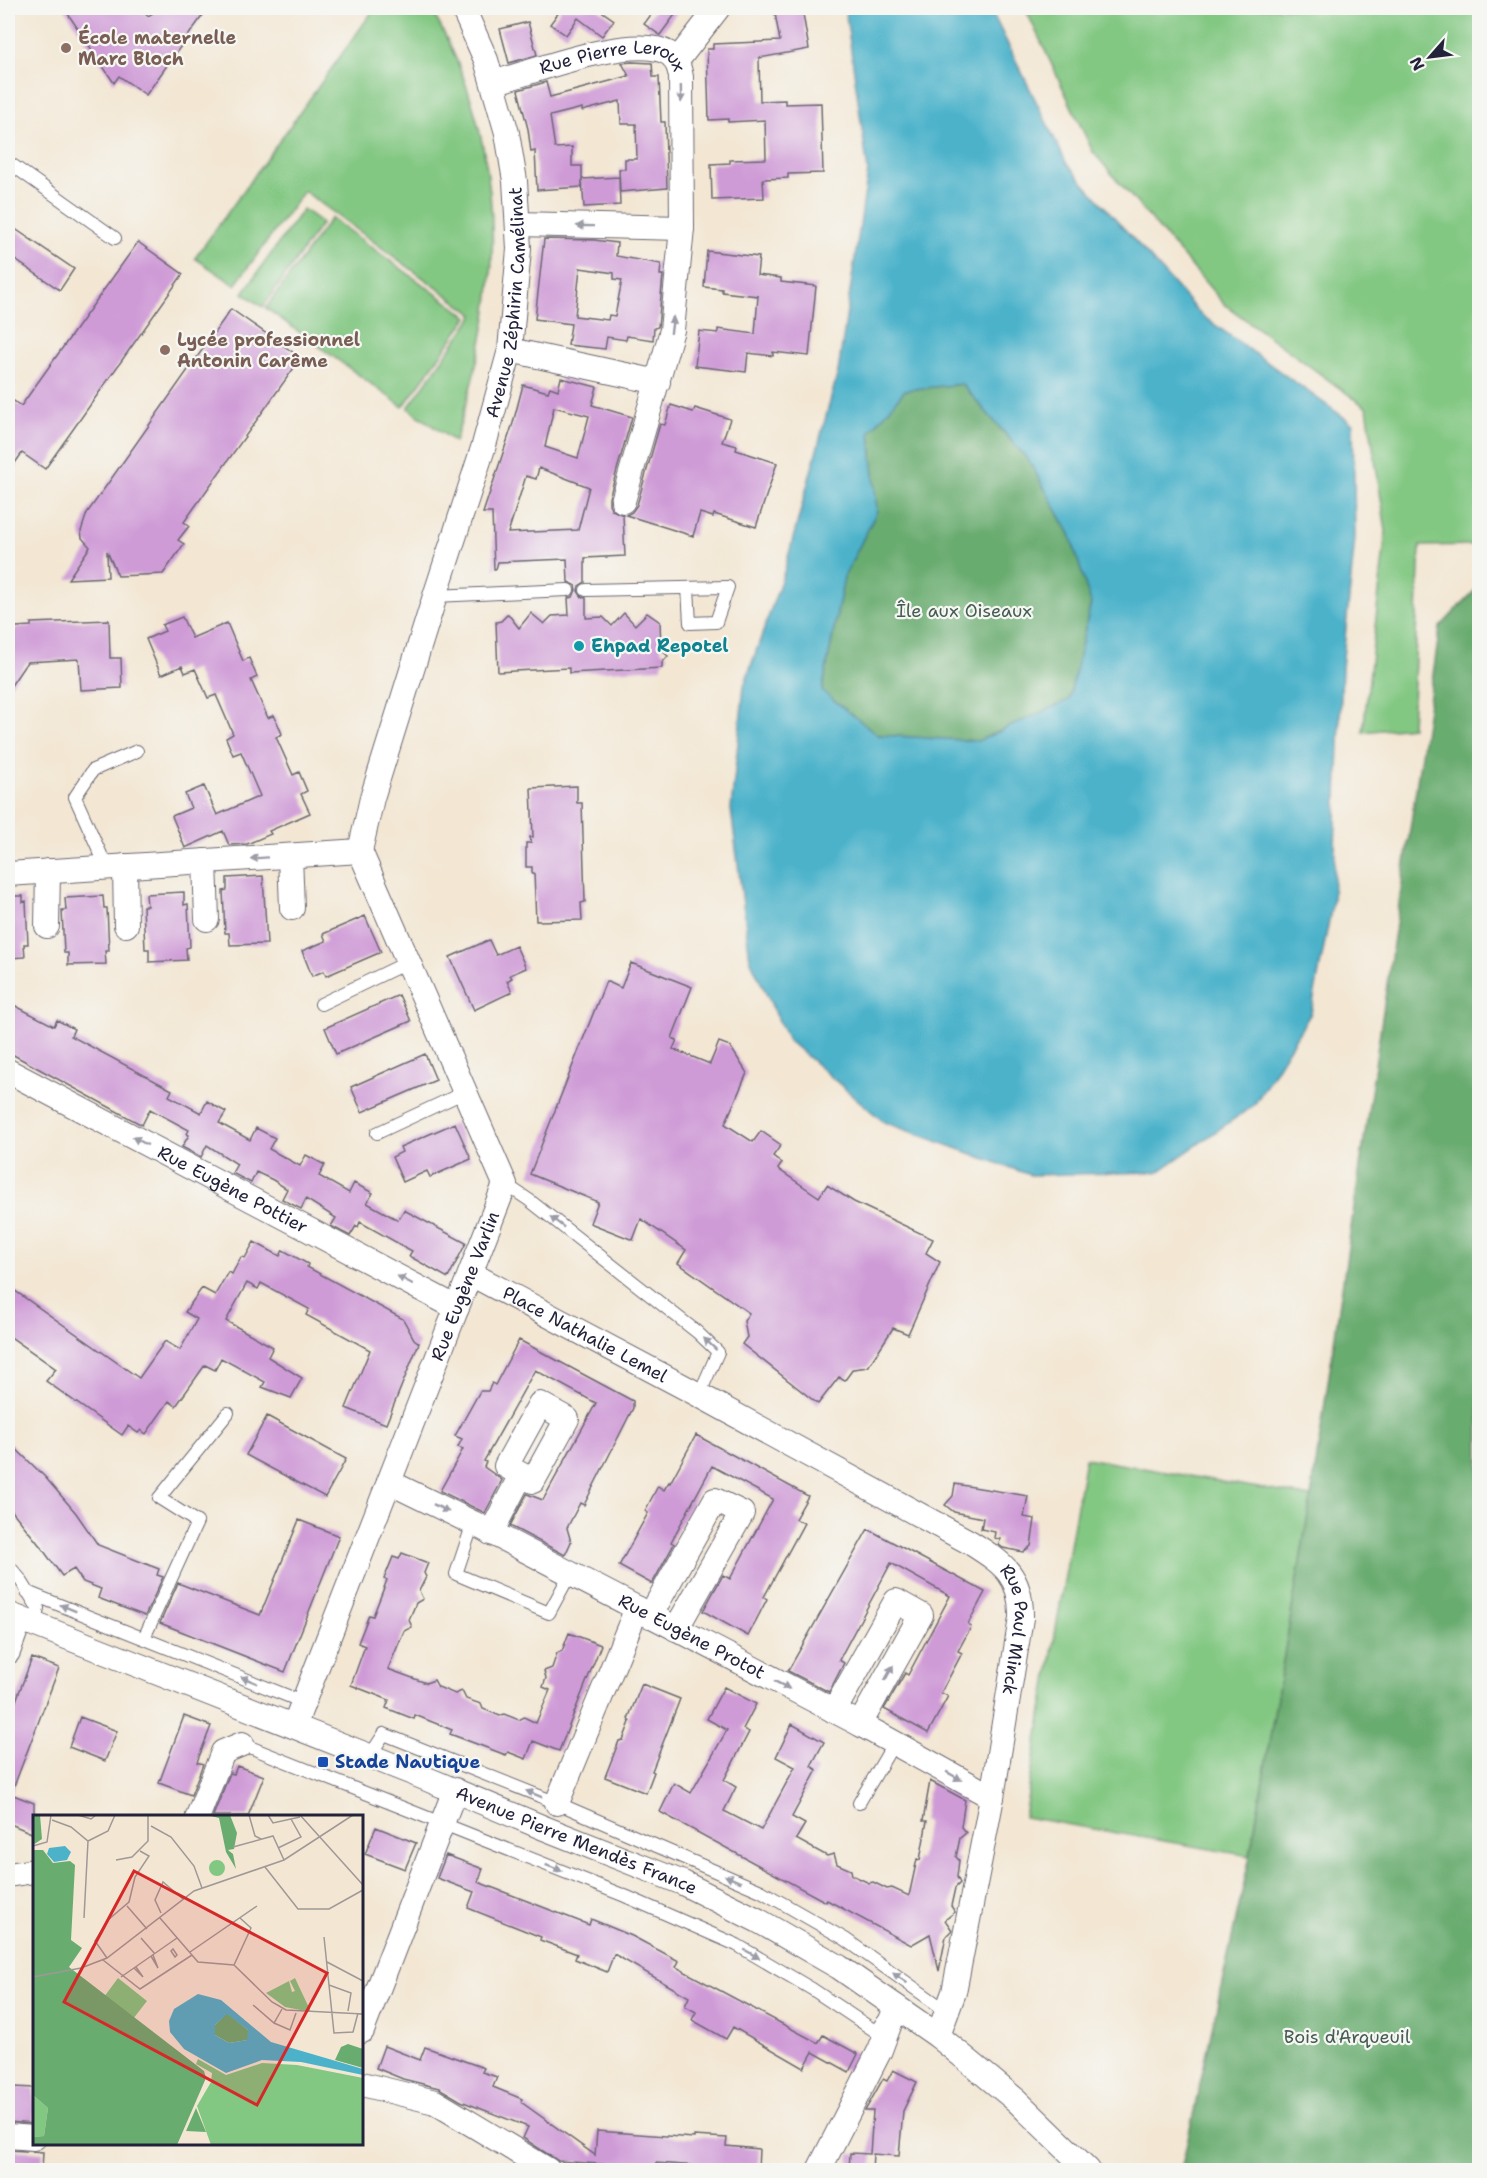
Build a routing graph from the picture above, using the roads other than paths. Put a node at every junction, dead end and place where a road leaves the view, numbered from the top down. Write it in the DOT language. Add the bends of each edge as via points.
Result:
graph roads {
  1 [pos="463,8"];
  2 [pos="718,8"];
  3 [pos="676,62"];
  4 [pos="493,83"];
  5 [pos="8,162"];
  6 [pos="518,224"];
  7 [pos="682,228"];
  8 [pos="116,238"];
  9 [pos="510,350"];
  10 [pos="658,382"];
  11 [pos="623,501"];
  12 [pos="688,588"];
  13 [pos="568,590"];
  14 [pos="586,590"];
  15 [pos="435,596"];
  16 [pos="137,751"];
  17 [pos="360,851"];
  18 [pos="290,856"];
  19 [pos="205,861"];
  20 [pos="116,867"];
  21 [pos="48,871"];
  22 [pos="8,874"];
  23 [pos="292,908"];
  24 [pos="207,919"];
  25 [pos="126,925"];
  26 [pos="47,926"];
  27 [pos="408,962"];
  28 [pos="321,1004"];
  29 [pos="8,1071"];
  30 [pos="465,1092"];
  31 [pos="377,1133"];
  32 [pos="505,1184"];
  33 [pos="471,1274"];
  34 [pos="457,1308"];
  35 [pos="699,1395"];
  36 [pos="228,1413"];
  37 [pos="522,1475"];
  38 [pos="389,1482"];
  39 [pos="482,1528"];
  40 [pos="8,1565"];
  41 [pos="570,1574"];
  42 [pos="27,1592"];
  43 [pos="644,1612"];
  44 [pos="21,1619"];
  45 [pos="676,1629"];
  46 [pos="144,1638"];
  47 [pos="8,1652"];
  48 [pos="303,1702"];
  49 [pos="834,1711"];
  50 [pos="860,1724"];
  51 [pos="294,1726"];
  52 [pos="894,1743"];
  53 [pos="242,1744"];
  54 [pos="369,1757"];
  55 [pos="455,1790"];
  56 [pos="992,1797"];
  57 [pos="557,1803"];
  58 [pos="859,1803"];
  59 [pos="198,1815"];
  60 [pos="441,1824"];
  61 [pos="33,1871"];
  62 [pos="8,1875"];
  63 [pos="896,2007"];
  64 [pos="948,2012"];
  65 [pos="363,2028"];
  66 [pos="938,2036"];
  67 [pos="363,2084"];
  68 [pos="8,2136"];
  69 [pos="33,2138"];
  70 [pos="548,2170"];
  71 [pos="819,2170"];
  72 [pos="1088,2170"];
  1 -- 4 [label="street, Avenue Zéphirin Camélinat"];
  2 -- 3 [label="street"];
  3 -- 4 [label="street, Rue Pierre Leroux" via="671,54 647,47 601,51"];
  3 -- 7 [label="street, Rue Pierre Leroux, one-way" via="681,77"];
  4 -- 6 [label="street, Avenue Zéphirin Camélinat" via="507,133"];
  5 -- 8 [label="lane"];
  7 -- 6 [label="street, one-way"];
  6 -- 9 [label="street, Avenue Zéphirin Camélinat"];
  10 -- 7 [label="street, Rue Pierre Leroux, one-way" via="672,330"];
  9 -- 10 [label="street"];
  9 -- 15 [label="street, Avenue Zéphirin Camélinat" via="484,446"];
  10 -- 11 [label="street, Rue Pierre Leroux"];
  12 -- 14 [label="lane"];
  13 -- 15 [label="lane"];
  15 -- 17 [label="street, Avenue Zéphirin Camélinat" via="372,798"];
  16 -- 20 [label="lane" via="93,770 75,797"];
  17 -- 18 [label="street"];
  17 -- 27 [label="street"];
  18 -- 19 [label="street, one-way"];
  18 -- 23 [label="street"];
  19 -- 20 [label="street"];
  19 -- 24 [label="street"];
  20 -- 21 [label="street"];
  20 -- 25 [label="street"];
  21 -- 22 [label="street"];
  21 -- 26 [label="street"];
  27 -- 28 [label="lane"];
  27 -- 30 [label="street"];
  34 -- 29 [label="street, Rue Eugène Pottier, one-way"];
  30 -- 31 [label="lane"];
  30 -- 32 [label="street"];
  32 -- 33 [label="street, Rue Eugène Varlin"];
  35 -- 32 [label="lane, one-way" via="718,1352"];
  33 -- 34 [label="street, Rue Eugène Varlin"];
  33 -- 35 [label="street, Place Nathalie Lemel"];
  34 -- 38 [label="street, Rue Eugène Varlin"];
  35 -- 56 [label="street, Rue Paul Minck" via="971,1543 998,1559 1012,1576 1021,1599 1021,1618"];
  36 -- 46 [label="lane" via="159,1498 196,1522"];
  37 -- 39 [label="street"];
  38 -- 39 [label="street, Rue Eugène Protot, one-way"];
  38 -- 48 [label="street, Rue Eugène Varlin"];
  39 -- 41 [label="street, Rue Eugène Protot"];
  39 -- 41 [label="lane" via="456,1574 549,1613"];
  40 -- 42 [label="lane"];
  41 -- 43 [label="street, Rue Eugène Protot"];
  42 -- 44 [label="lane" via="38,1608"];
  46 -- 42 [label="lane, one-way"];
  43 -- 45 [label="street, Rue Eugène Protot"];
  43 -- 45 [label="street" via="715,1500 742,1513"];
  43 -- 57 [label="street"];
  44 -- 47 [label="street"];
  44 -- 51 [label="street, Avenue Pierre Mendès France"];
  45 -- 49 [label="street, Rue Eugène Protot, one-way"];
  48 -- 46 [label="lane, one-way"];
  48 -- 51 [label="street, Rue Eugène Varlin"];
  49 -- 50 [label="street, Rue Eugène Protot"];
  50 -- 49 [label="street, one-way" via="921,1615 896,1601"];
  50 -- 52 [label="street, Rue Eugène Protot"];
  51 -- 54 [label="street, Avenue Pierre Mendès France"];
  52 -- 56 [label="street, Rue Eugène Protot, one-way"];
  52 -- 58 [label="lane"];
  53 -- 59 [label="street" via="223,1752"];
  53 -- 60 [label="lane"];
  54 -- 55 [label="street, Avenue Pierre Mendès France"];
  57 -- 54 [label="lane, one-way" via="384,1734"];
  55 -- 60 [label="street"];
  55 -- 63 [label="street, Avenue Pierre Mendès France" via="683,1883 839,1967"];
  56 -- 64 [label="street, Rue Paul Minck"];
  64 -- 57 [label="lane, one-way" via="845,1939 761,1892"];
  60 -- 63 [label="lane, one-way" via="737,1945 875,2031"];
  60 -- 65 [label="street"];
  61 -- 62 [label="street"];
  63 -- 66 [label="street, Avenue Pierre Mendès France"];
  63 -- 71 [label="street" via="880,2050"];
  64 -- 66 [label="street, Rue Paul Minck"];
  66 -- 72 [label="street, Avenue Pierre Mendès France" via="1017,2101"];
  67 -- 70 [label="street" via="435,2102"];
  68 -- 69 [label="street"];
}
